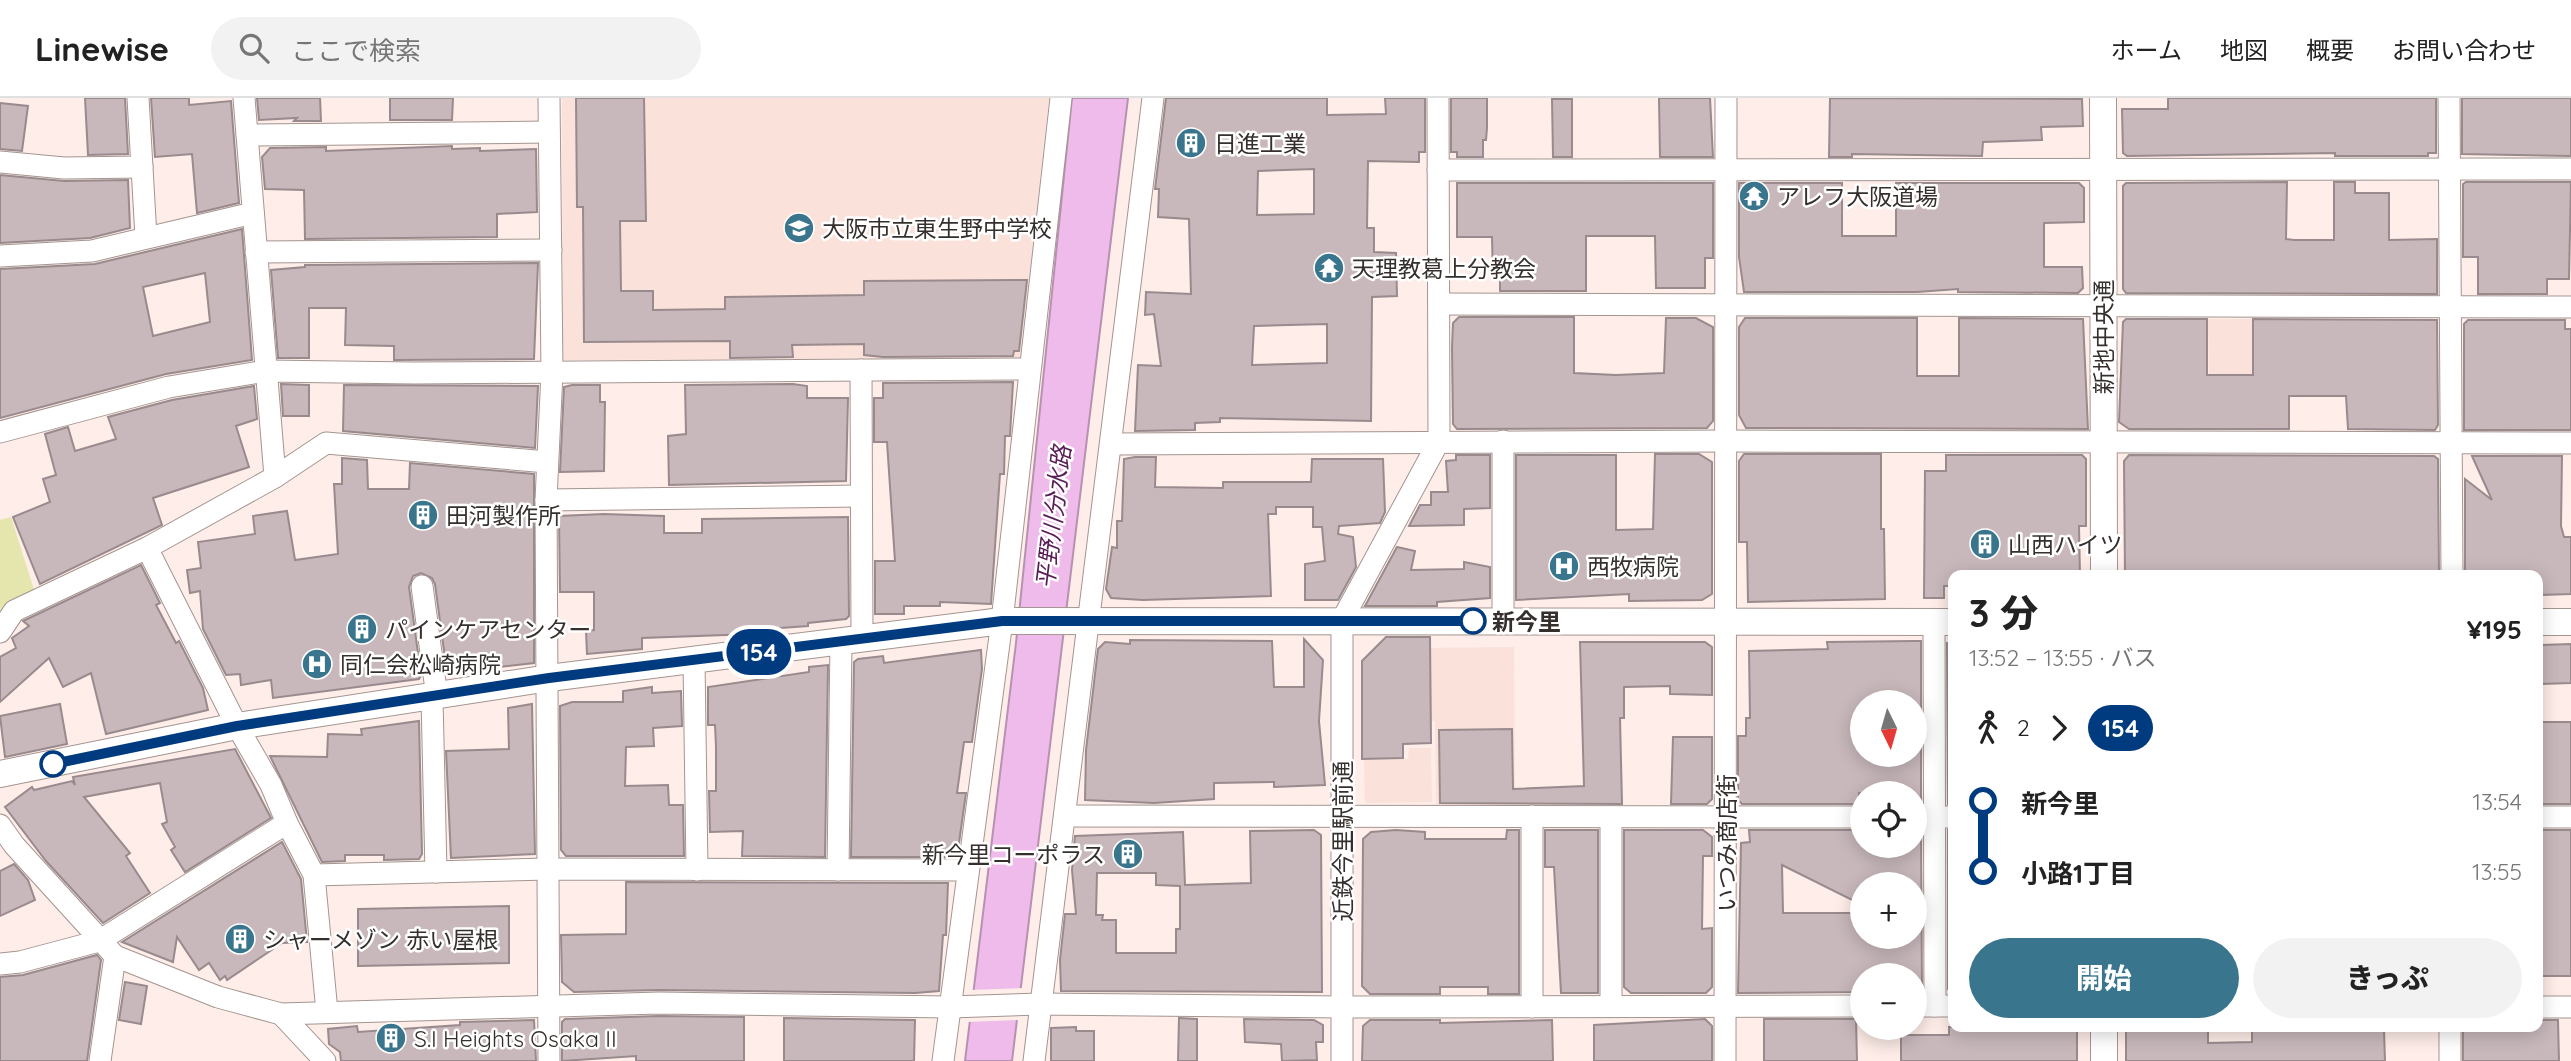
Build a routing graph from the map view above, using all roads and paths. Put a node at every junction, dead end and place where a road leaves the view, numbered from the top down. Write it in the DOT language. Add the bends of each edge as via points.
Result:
graph roads {
  1 [pos="138,98"];
  2 [pos="244,98"];
  3 [pos="549,98"];
  4 [pos="1061,98"];
  5 [pos="1153,98"];
  6 [pos="1438,98"];
  7 [pos="1726,98"];
  8 [pos="2104,98"];
  9 [pos="2449,98"];
  10 [pos="549,132"];
  11 [pos="247,135"];
  12 [pos="0,162"];
  13 [pos="142,167"];
  14 [pos="1726,169"];
  15 [pos="2450,169"];
  16 [pos="2571,169"];
  17 [pos="1438,170"];
  18 [pos="2104,170"];
  19 [pos="253,213"];
  20 [pos="146,237"];
  21 [pos="551,250"];
  22 [pos="256,252"];
  23 [pos="0,256"];
  24 [pos="1439,304"];
  25 [pos="2104,305"];
  26 [pos="1727,306"];
  27 [pos="2451,307"];
  28 [pos="2571,307"];
  29 [pos="1029,369"];
  30 [pos="861,370"];
  31 [pos="266,371"];
  32 [pos="552,372"];
  33 [pos="0,432"];
  34 [pos="1439,441"];
  35 [pos="1503,441"];
  36 [pos="1725,441"];
  37 [pos="2103,442"];
  38 [pos="2450,443"];
  39 [pos="2571,443"];
  40 [pos="1111,444"];
  41 [pos="547,462"];
  42 [pos="275,477"];
  43 [pos="862,496"];
  44 [pos="546,500"];
  45 [pos="146,548"];
  46 [pos="2104,570"];
  47 [pos="2452,570"];
  48 [pos="422,586"];
  49 [pos="1089,620"];
  50 [pos="1342,620"];
  51 [pos="1002,621"];
  52 [pos="1503,622"];
  53 [pos="1944,622"];
  54 [pos="2543,622"];
  55 [pos="2571,622"];
  56 [pos="1726,624"];
  57 [pos="0,632"];
  58 [pos="851,640"];
  59 [pos="694,660"];
  60 [pos="549,678"];
  61 [pos="434,697"];
  62 [pos="237,726"];
  63 [pos="0,774"];
  64 [pos="1065,816"];
  65 [pos="1532,816"];
  66 [pos="1611,817"];
  67 [pos="1850,817"];
  68 [pos="1934,817"];
  69 [pos="2543,817"];
  70 [pos="2571,817"];
  71 [pos="1341,818"];
  72 [pos="1726,818"];
  73 [pos="287,823"];
  74 [pos="0,825"];
  75 [pos="548,869"];
  76 [pos="697,870"];
  77 [pos="838,870"];
  78 [pos="968,870"];
  79 [pos="436,872"];
  80 [pos="314,874"];
  81 [pos="99,941"];
  82 [pos="115,956"];
  83 [pos="0,964"];
  84 [pos="1035,1004"];
  85 [pos="548,1005"];
  86 [pos="1611,1006"];
  87 [pos="1726,1006"];
  88 [pos="1850,1006"];
  89 [pos="1934,1006"];
  90 [pos="953,1007"];
  91 [pos="1342,1007"];
  92 [pos="1532,1007"];
  93 [pos="2543,1007"];
  94 [pos="2571,1007"];
  95 [pos="327,1012"];
  96 [pos="281,1014"];
  97 [pos="2104,1032"];
  98 [pos="2450,1032"];
  99 [pos="100,1061"];
  100 [pos="324,1061"];
  101 [pos="549,1061"];
  102 [pos="943,1061"];
  103 [pos="1034,1061"];
  104 [pos="1342,1061"];
  105 [pos="1725,1061"];
  106 [pos="2104,1061"];
  107 [pos="2450,1061"];
  1 -- 13 [label="street"];
  2 -- 11 [label="street"];
  3 -- 10 [label="street"];
  4 -- 29 [label="street"];
  5 -- 40 [label="street"];
  6 -- 17 [label="street"];
  7 -- 14 [label="street, いつみ商店街"];
  8 -- 18 [label="street, 新地中央通"];
  9 -- 15 [label="street"];
  10 -- 11 [label="street"];
  10 -- 21 [label="street"];
  11 -- 19 [label="street"];
  12 -- 13 [label="street" via="64,168"];
  13 -- 20 [label="street"];
  14 -- 17 [label="street"];
  14 -- 18 [label="street"];
  14 -- 26 [label="street, いつみ商店街"];
  15 -- 16 [label="street"];
  15 -- 18 [label="street"];
  15 -- 27 [label="street"];
  17 -- 24 [label="street"];
  18 -- 25 [label="street, 新地中央通"];
  19 -- 20 [label="street"];
  19 -- 22 [label="street"];
  20 -- 23 [label="street" via="92,251"];
  21 -- 22 [label="street"];
  21 -- 32 [label="street"];
  22 -- 31 [label="street"];
  24 -- 26 [label="street"];
  24 -- 34 [label="street"];
  25 -- 26 [label="street"];
  25 -- 27 [label="street"];
  25 -- 37 [label="street, 新地中央通"];
  26 -- 36 [label="street, いつみ商店街"];
  27 -- 28 [label="street"];
  27 -- 38 [label="street"];
  29 -- 30 [label="street"];
  29 -- 51 [label="street"];
  30 -- 32 [label="street"];
  30 -- 43 [label="street"];
  31 -- 32 [label="street"];
  31 -- 33 [label="street" via="169,387"];
  31 -- 42 [label="street"];
  32 -- 41 [label="street"];
  34 -- 35 [label="street"];
  34 -- 40 [label="street"];
  34 -- 50 [label="street"];
  35 -- 36 [label="street"];
  35 -- 52 [label="street"];
  36 -- 37 [label="street"];
  36 -- 56 [label="street, いつみ商店街"];
  37 -- 38 [label="street"];
  37 -- 46 [label="street, 新地中央通"];
  38 -- 39 [label="street"];
  38 -- 47 [label="street"];
  40 -- 49 [label="street"];
  41 -- 42 [label="street" via="326,443"];
  41 -- 44 [label="street"];
  42 -- 45 [label="street"];
  43 -- 44 [label="street"];
  43 -- 58 [label="street"];
  44 -- 60 [label="street"];
  45 -- 57 [label="street" via="14,611"];
  45 -- 62 [label="street"];
  48 -- 61 [label="street"];
  49 -- 50 [label="street"];
  49 -- 51 [label="street"];
  49 -- 64 [label="street"];
  50 -- 52 [label="street"];
  50 -- 71 [label="street, 近鉄今里駅前通"];
  51 -- 58 [label="street"];
  51 -- 78 [label="street"];
  52 -- 56 [label="street"];
  53 -- 56 [label="street"];
  53 -- 68 [label="street"];
  54 -- 55 [label="street"];
  56 -- 72 [label="street, いつみ商店街"];
  58 -- 59 [label="street"];
  58 -- 77 [label="street"];
  59 -- 60 [label="street"];
  59 -- 76 [label="street"];
  60 -- 61 [label="street"];
  60 -- 75 [label="street"];
  61 -- 62 [label="street"];
  61 -- 79 [label="street"];
  62 -- 63 [label="street"];
  62 -- 73 [label="street"];
  64 -- 71 [label="street"];
  64 -- 84 [label="street"];
  65 -- 66 [label="street"];
  65 -- 71 [label="street"];
  65 -- 92 [label="street"];
  66 -- 72 [label="street"];
  66 -- 86 [label="street"];
  67 -- 72 [label="street"];
  68 -- 89 [label="street"];
  69 -- 70 [label="street"];
  71 -- 91 [label="street, 近鉄今里駅前通"];
  72 -- 87 [label="street, いつみ商店街"];
  73 -- 80 [label="street"];
  73 -- 81 [label="street"];
  74 -- 81 [label="street"];
  75 -- 76 [label="street"];
  75 -- 79 [label="street"];
  75 -- 85 [label="street"];
  76 -- 77 [label="street"];
  77 -- 78 [label="street"];
  78 -- 90 [label="street"];
  79 -- 80 [label="street"];
  80 -- 95 [label="street"];
  81 -- 82 [label="street"];
  81 -- 83 [label="street"];
  82 -- 96 [label="street" via="218,998"];
  82 -- 99 [label="street"];
  84 -- 90 [label="street"];
  84 -- 91 [label="street"];
  84 -- 103 [label="street"];
  85 -- 90 [label="street"];
  85 -- 95 [label="street"];
  85 -- 101 [label="street"];
  86 -- 87 [label="street"];
  86 -- 92 [label="street"];
  87 -- 88 [label="street"];
  87 -- 105 [label="street, いつみ商店街"];
  90 -- 102 [label="street"];
  91 -- 92 [label="street"];
  91 -- 104 [label="street, 近鉄今里駅前通"];
  93 -- 94 [label="street"];
  95 -- 96 [label="street"];
  96 -- 100 [label="street"];
  97 -- 106 [label="street"];
  98 -- 107 [label="street"];
}
